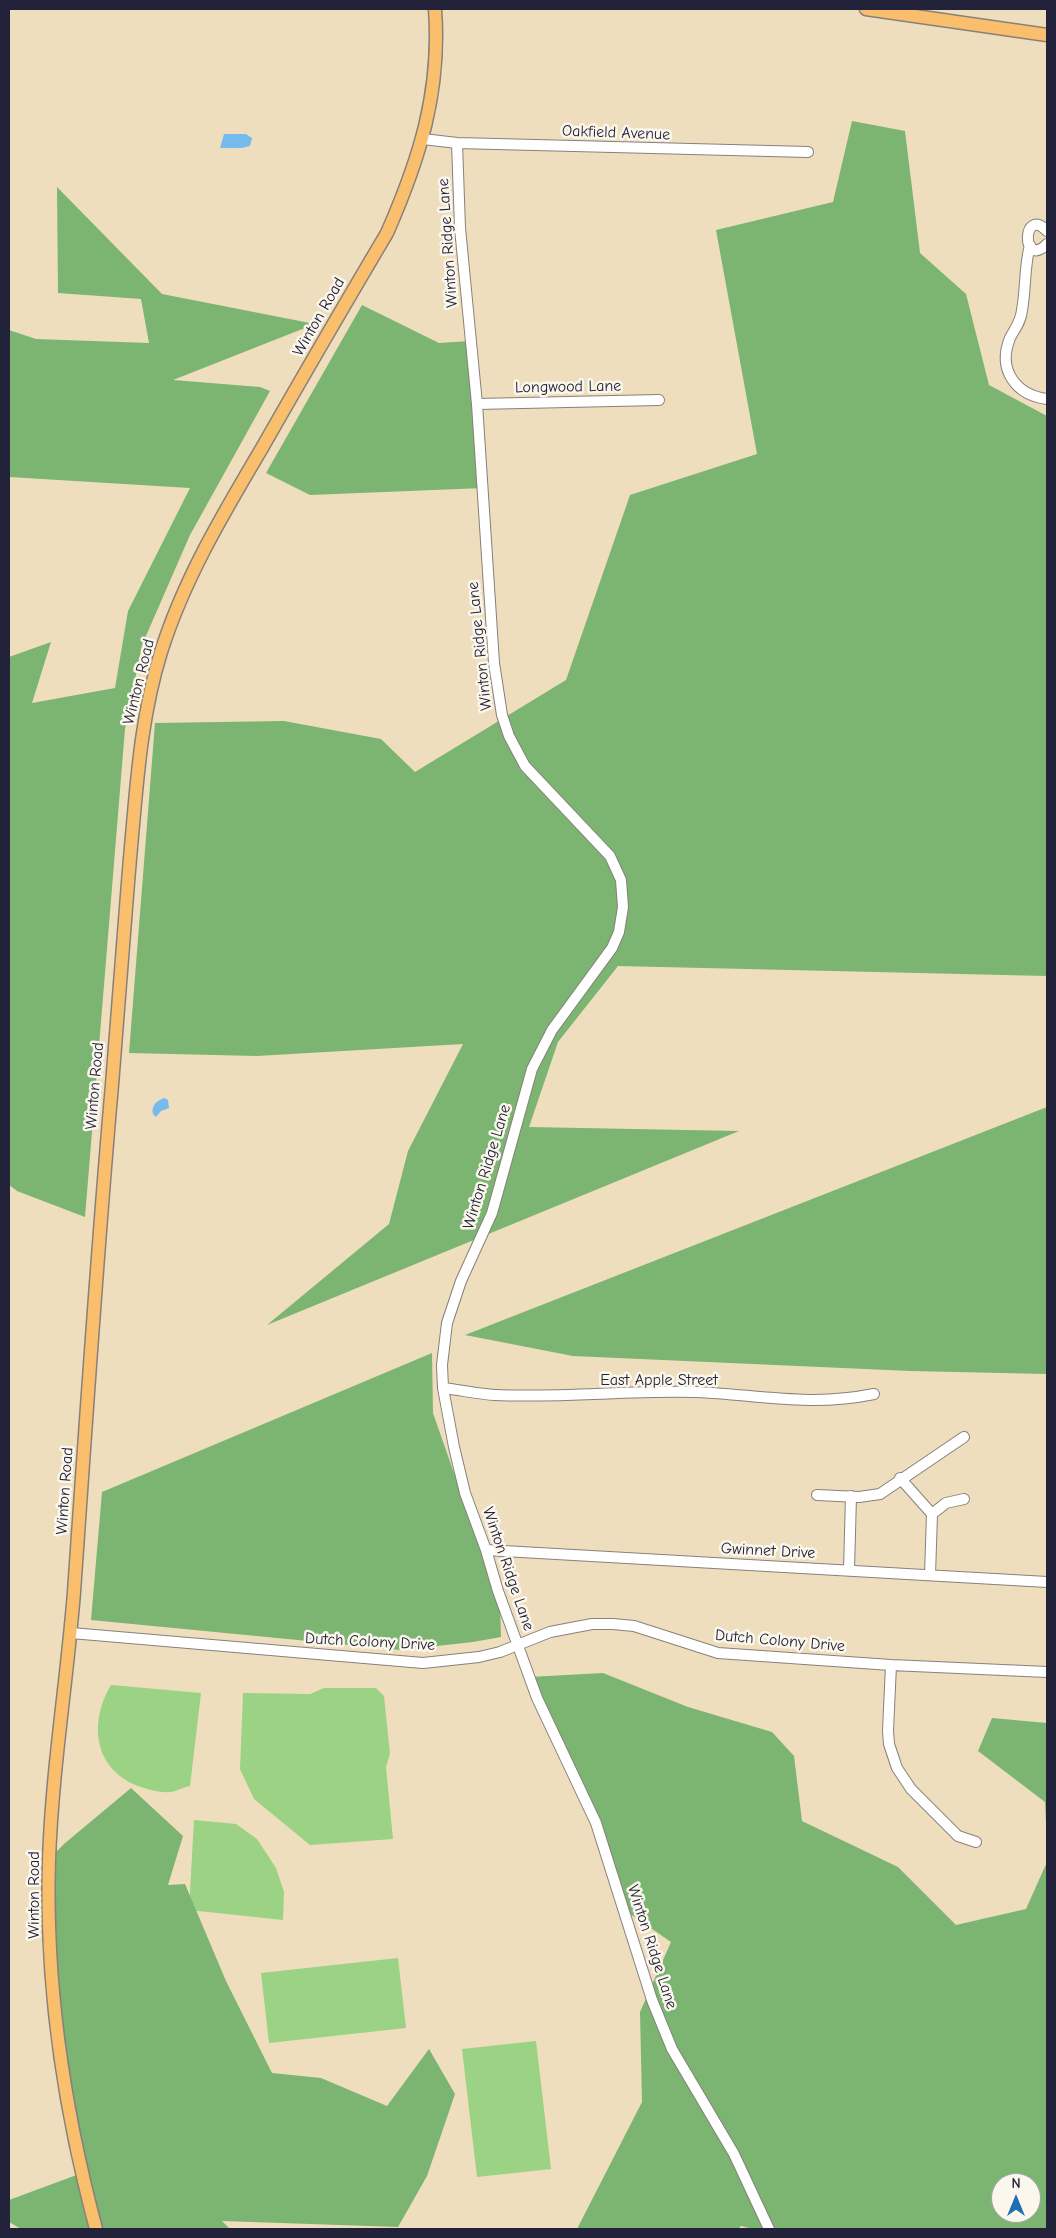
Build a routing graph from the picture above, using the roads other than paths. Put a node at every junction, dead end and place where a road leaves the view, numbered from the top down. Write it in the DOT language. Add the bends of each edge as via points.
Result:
graph roads {
  1 [pos="435,9"];
  2 [pos="866,9"];
  3 [pos="898,12"];
  4 [pos="1047,35"];
  5 [pos="423,138"];
  6 [pos="457,143"];
  7 [pos="808,152"];
  8 [pos="1047,231"];
  9 [pos="1047,244"];
  10 [pos="1030,246"];
  11 [pos="1047,399"];
  12 [pos="658,400"];
  13 [pos="477,404"];
  14 [pos="443,1388"];
  15 [pos="874,1394"];
  16 [pos="964,1437"];
  17 [pos="900,1478"];
  18 [pos="816,1495"];
  19 [pos="851,1496"];
  20 [pos="964,1499"];
  21 [pos="932,1514"];
  22 [pos="486,1550"];
  23 [pos="849,1570"];
  24 [pos="930,1575"];
  25 [pos="1047,1582"];
  26 [pos="71,1633"];
  27 [pos="519,1644"];
  28 [pos="891,1665"];
  29 [pos="1047,1672"];
  30 [pos="976,1842"];
  31 [pos="96,2229"];
  32 [pos="769,2229"];
  1 -- 5 [label="main road, Winton Road" via="435,62"];
  2 -- 3 [label="main road"];
  3 -- 4 [label="main road"];
  5 -- 6 [label="street, Oakfield Avenue"];
  5 -- 26 [label="main road, Winton Road" via="387,233 203,551 173,618 153,684 139,760 126,904"];
  6 -- 7 [label="street, Oakfield Avenue"];
  6 -- 13 [label="street, Winton Ridge Lane" via="460,228"];
  8 -- 10 [label="street" via="1042,226 1031,228 1026,235"];
  9 -- 10 [label="street" via="1040,249"];
  10 -- 11 [label="street" via="1022,311 1010,339 1006,364 1018,388 1033,397"];
  12 -- 13 [label="street, Longwood Lane"];
  13 -- 14 [label="street, Winton Ridge Lane" via="494,662 502,715 525,766 610,856 621,880 623,906 619,932 612,948 552,1030 532,1069 492,1213 446,1323"];
  14 -- 15 [label="street, East Apple Street" via="495,1395 694,1392 809,1401"];
  14 -- 22 [label="street, Winton Ridge Lane" via="465,1493"];
  16 -- 17 [label="street"];
  17 -- 19 [label="street" via="880,1494"];
  17 -- 21 [label="street"];
  18 -- 19 [label="street"];
  19 -- 23 [label="street"];
  20 -- 21 [label="street" via="946,1502"];
  21 -- 24 [label="street"];
  22 -- 23 [label="street, Gwinnet Drive"];
  22 -- 27 [label="street, Winton Ridge Lane"];
  23 -- 24 [label="street, Gwinnet Drive"];
  24 -- 25 [label="street, Gwinnet Drive"];
  26 -- 27 [label="street, Dutch Colony Drive" via="423,1663 479,1657"];
  26 -- 31 [label="main road, Winton Road" via="52,1806 50,1961 70,2118"];
  27 -- 28 [label="street, Dutch Colony Drive" via="571,1627 613,1624 634,1626 718,1653"];
  27 -- 32 [label="street, Winton Ridge Lane" via="536,1698 596,1823 652,2000 672,2049 734,2154"];
  28 -- 29 [label="street, Dutch Colony Drive"];
  28 -- 30 [label="street" via="888,1731 897,1768 911,1789 958,1836"];
}
